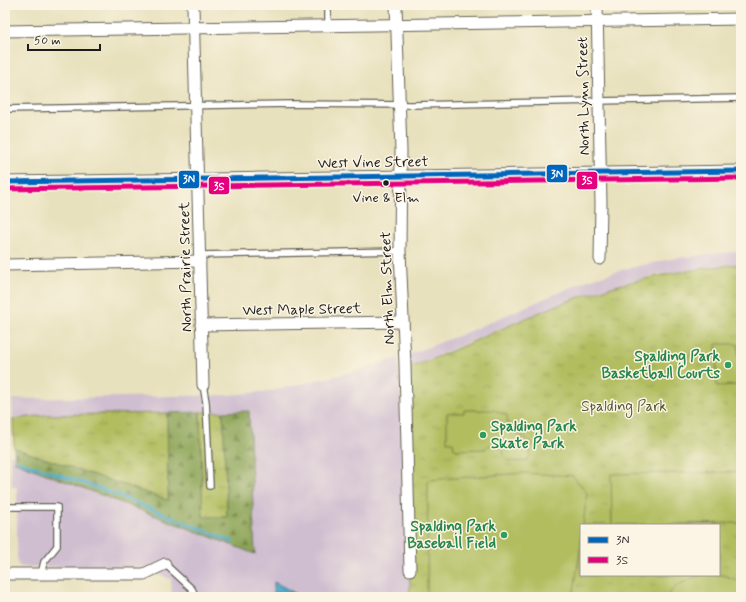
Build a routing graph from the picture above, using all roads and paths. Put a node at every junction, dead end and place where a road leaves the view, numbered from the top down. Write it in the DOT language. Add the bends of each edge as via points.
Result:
graph roads {
  1 [pos="193,5"];
  2 [pos="328,5"];
  3 [pos="396,5"];
  4 [pos="597,5"];
  5 [pos="741,19"];
  6 [pos="596,21"];
  7 [pos="397,24"];
  8 [pos="328,25"];
  9 [pos="194,27"];
  10 [pos="5,31"];
  11 [pos="741,98"];
  12 [pos="598,100"];
  13 [pos="196,105"];
  14 [pos="399,105"];
  15 [pos="5,109"];
  16 [pos="741,171"];
  17 [pos="600,173"];
  18 [pos="400,177"];
  19 [pos="198,180"];
  20 [pos="5,182"];
  21 [pos="400,251"];
  22 [pos="200,258"];
  23 [pos="600,259"];
  24 [pos="5,265"];
  25 [pos="403,322"];
  26 [pos="201,325"];
  27 [pos="202,385"];
  28 [pos="210,486"];
  29 [pos="5,507"];
  30 [pos="165,564"];
  31 [pos="410,570"];
  32 [pos="5,574"];
  33 [pos="40,574"];
  34 [pos="196,597"];
  1 -- 9 [label="street, North Prairie Street"];
  2 -- 8 [label="lane"];
  3 -- 7 [label="street, North Elm Street"];
  4 -- 6 [label="street, North Lynn Street"];
  5 -- 6 [label="street"];
  6 -- 7 [label="street"];
  6 -- 12 [label="street, North Lynn Street"];
  7 -- 8 [label="street"];
  7 -- 14 [label="street, North Elm Street"];
  8 -- 9 [label="street"];
  9 -- 10 [label="street"];
  9 -- 13 [label="street, North Prairie Street"];
  11 -- 12 [label="lane"];
  12 -- 14 [label="lane"];
  12 -- 17 [label="street, North Lynn Street"];
  13 -- 14 [label="lane"];
  13 -- 15 [label="lane"];
  13 -- 19 [label="street, North Prairie Street"];
  14 -- 18 [label="street, North Elm Street"];
  16 -- 17 [label="street, West Vine Street"];
  17 -- 18 [label="street, West Vine Street"];
  17 -- 23 [label="street, North Lynn Street"];
  18 -- 19 [label="street, West Vine Street"];
  18 -- 21 [label="street, North Elm Street"];
  19 -- 20 [label="street, West Vine Street"];
  19 -- 22 [label="street, North Prairie Street"];
  21 -- 22 [label="lane"];
  21 -- 25 [label="street, North Elm Street"];
  22 -- 24 [label="street"];
  22 -- 26 [label="street, North Prairie Street"];
  25 -- 26 [label="street, West Maple Street"];
  25 -- 31 [label="street, North Elm Street"];
  26 -- 27 [label="street, North Prairie Street"];
  27 -- 28 [label="lane" via="206,402"];
  29 -- 33 [label="lane" via="57,507 57,546 44,562"];
  30 -- 33 [label="street" via="144,574"];
  30 -- 34 [label="lane" via="192,589"];
  32 -- 33 [label="street"];
}
